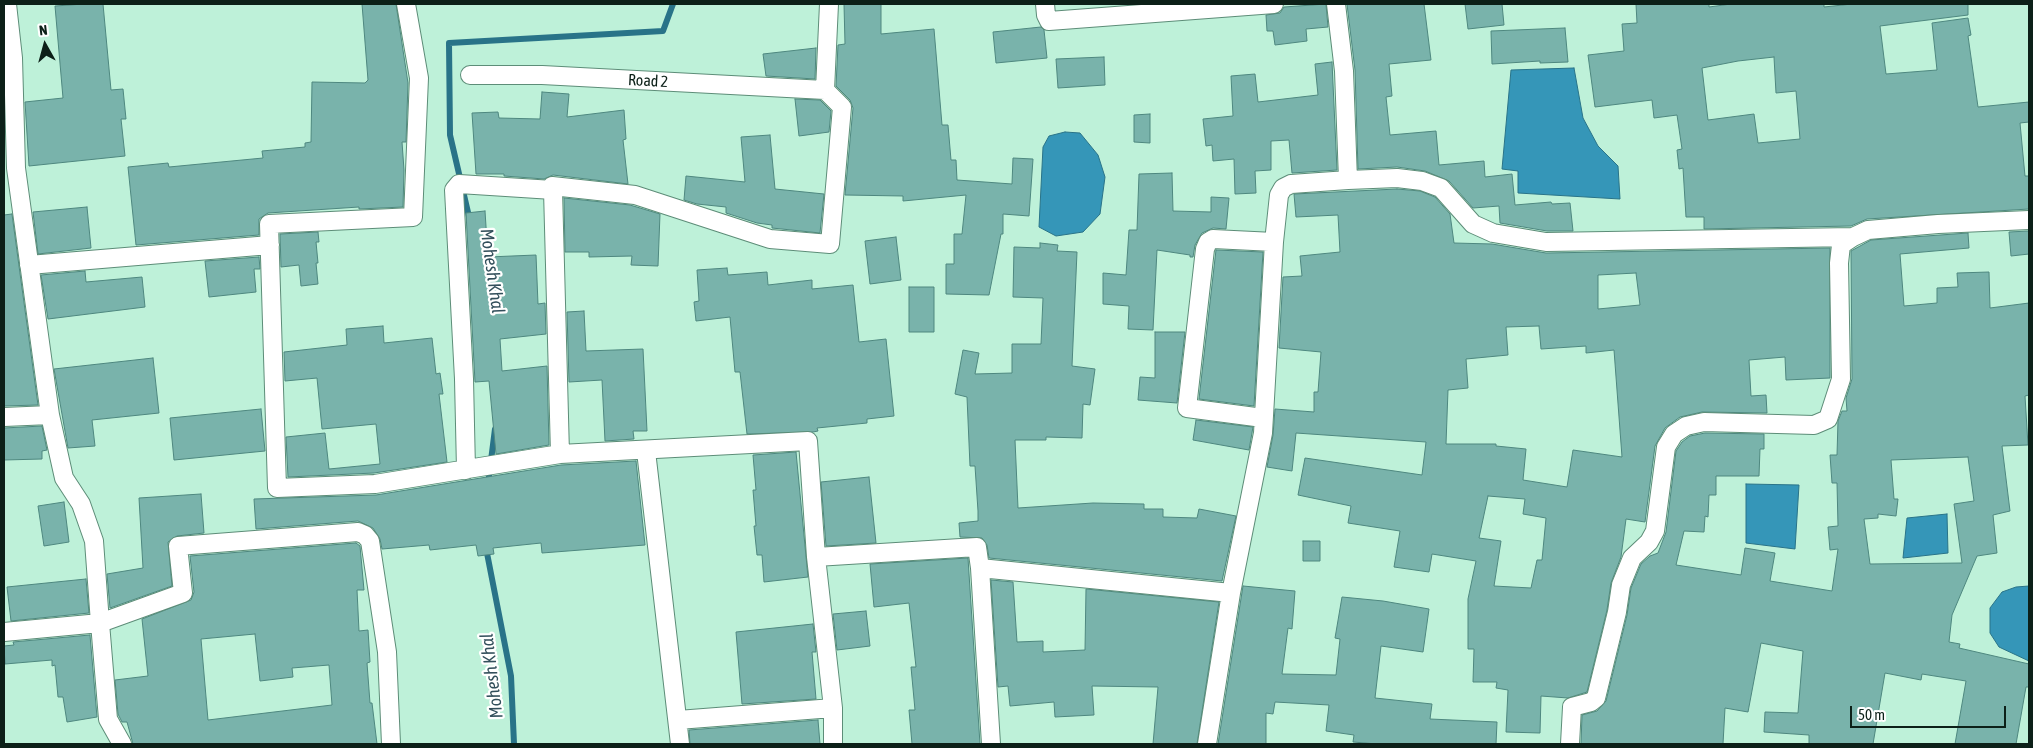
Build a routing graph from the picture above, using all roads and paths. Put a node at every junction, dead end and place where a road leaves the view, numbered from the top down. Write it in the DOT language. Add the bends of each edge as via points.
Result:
graph roads {
  1 [pos="7,4"];
  2 [pos="406,4"];
  3 [pos="829,4"];
  4 [pos="1045,4"];
  5 [pos="1274,4"];
  6 [pos="1336,4"];
  7 [pos="6,24"];
  8 [pos="470,75"];
  9 [pos="825,90"];
  10 [pos="10,169"];
  11 [pos="1348,180"];
  12 [pos="553,190"];
  13 [pos="2029,220"];
  14 [pos="1853,237"];
  15 [pos="1274,242"];
  16 [pos="270,245"];
  17 [pos="29,265"];
  18 [pos="50,414"];
  19 [pos="4,418"];
  20 [pos="1263,418"];
  21 [pos="646,451"];
  22 [pos="560,454"];
  23 [pos="466,470"];
  24 [pos="816,557"];
  25 [pos="980,568"];
  26 [pos="1231,593"];
  27 [pos="100,623"];
  28 [pos="4,632"];
  29 [pos="833,708"];
  30 [pos="678,720"];
  31 [pos="122,744"];
  32 [pos="391,744"];
  33 [pos="680,744"];
  34 [pos="833,744"];
  35 [pos="991,744"];
  36 [pos="1207,744"];
  37 [pos="1570,744"];
  1 -- 7 [label="street"];
  2 -- 16 [label="street" via="419,78 412,218 269,224"];
  3 -- 9 [label="street"];
  4 -- 5 [label="street" via="1049,21"];
  6 -- 11 [label="street" via="1344,71"];
  7 -- 10 [label="street" via="13,58"];
  8 -- 9 [label="street, Road 2" via="542,75"];
  9 -- 12 [label="street" via="842,107 830,244 770,239 636,195 552,186"];
  10 -- 17 [label="street"];
  11 -- 14 [label="street" via="1397,178 1422,181 1441,188 1473,224 1493,233 1546,242"];
  11 -- 15 [label="street" via="1291,184 1283,188 1279,195"];
  12 -- 22 [label="street"];
  12 -- 23 [label="street" via="458,184 454,190"];
  13 -- 14 [label="street" via="1868,230"];
  14 -- 37 [label="street" via="1842,245 1840,254 1841,379 1828,419 1814,425 1704,422 1686,426 1674,434 1666,446 1655,532 1632,558 1621,586 1596,698 1572,707"];
  15 -- 20 [label="street"];
  15 -- 20 [label="street" via="1213,239 1204,249 1187,408"];
  16 -- 17 [label="street"];
  16 -- 23 [label="street" via="277,488 375,484"];
  17 -- 18 [label="street"];
  18 -- 19 [label="street"];
  18 -- 27 [label="street" via="64,478 81,504 94,541"];
  20 -- 26 [label="street" via="1263,433"];
  21 -- 22 [label="street"];
  21 -- 24 [label="street" via="808,441"];
  21 -- 30 [label="street"];
  22 -- 23 [label="street"];
  24 -- 25 [label="street" via="977,547"];
  24 -- 29 [label="street"];
  25 -- 26 [label="street"];
  25 -- 35 [label="street"];
  26 -- 36 [label="street"];
  27 -- 28 [label="street"];
  27 -- 31 [label="street" via="108,719"];
  27 -- 32 [label="street" via="183,593 178,546 365,534 370,541 387,652"];
  29 -- 30 [label="street"];
  29 -- 34 [label="street"];
  30 -- 33 [label="street"];
}
